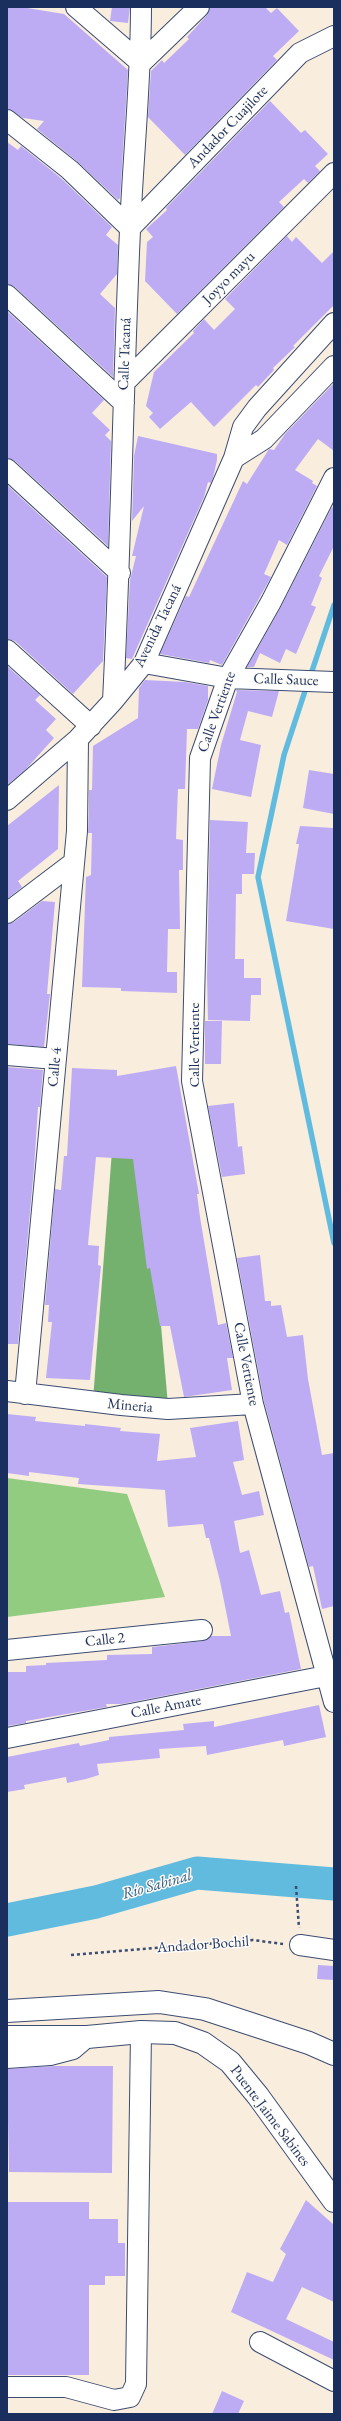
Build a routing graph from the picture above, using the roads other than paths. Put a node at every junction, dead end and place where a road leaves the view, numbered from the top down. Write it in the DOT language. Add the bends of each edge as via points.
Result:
graph roads {
  1 [pos="76,7"];
  2 [pos="141,7"];
  3 [pos="199,7"];
  4 [pos="334,36"];
  5 [pos="141,64"];
  6 [pos="7,120"];
  7 [pos="334,173"];
  8 [pos="130,228"];
  9 [pos="7,295"];
  10 [pos="334,323"];
  11 [pos="334,366"];
  12 [pos="125,382"];
  13 [pos="124,403"];
  14 [pos="234,458"];
  15 [pos="7,470"];
  16 [pos="334,478"];
  17 [pos="120,573"];
  18 [pos="7,650"];
  19 [pos="144,663"];
  20 [pos="228,678"];
  21 [pos="334,682"];
  22 [pos="114,701"];
  23 [pos="84,733"];
  24 [pos="7,800"];
  25 [pos="73,863"];
  26 [pos="7,913"];
  27 [pos="7,1055"];
  28 [pos="56,1060"];
  29 [pos="16,1392"];
  30 [pos="253,1404"];
  31 [pos="202,1630"];
  32 [pos="7,1650"];
  33 [pos="326,1676"];
  34 [pos="334,1702"];
  35 [pos="7,1738"];
  36 [pos="300,1945"];
  37 [pos="334,1950"];
  38 [pos="7,2011"];
  39 [pos="141,2032"];
  40 [pos="7,2037"];
  41 [pos="87,2037"];
  42 [pos="334,2054"];
  43 [pos="7,2058"];
  44 [pos="334,2202"];
  45 [pos="260,2342"];
  46 [pos="334,2381"];
  47 [pos="7,2387"];
  1 -- 5 [label="street"];
  2 -- 5 [label="street, Calle Tacaná"];
  3 -- 5 [label="street"];
  4 -- 8 [label="street, Andador Cuajilote" via="300,53"];
  5 -- 8 [label="street, Calle Tacaná"];
  6 -- 8 [label="street" via="70,170"];
  7 -- 12 [label="street, Joyyo mayu"];
  8 -- 12 [label="street, Calle Tacaná"];
  9 -- 13 [label="street"];
  10 -- 14 [label="street, Avenida Tacaná" via="257,408 243,428"];
  11 -- 14 [label="street" via="264,439"];
  12 -- 13 [label="street, Calle Tacaná"];
  13 -- 17 [label="street, Calle Tacaná"];
  14 -- 19 [label="street, Avenida Tacaná"];
  15 -- 17 [label="street"];
  16 -- 20 [label="street, Calle Vertiente" via="271,602"];
  17 -- 22 [label="street, Calle Tacaná"];
  18 -- 23 [label="street"];
  19 -- 20 [label="street, Calle Sauce"];
  19 -- 22 [label="street, Avenida Tacaná"];
  20 -- 21 [label="street, Calle Sauce"];
  20 -- 30 [label="street, Calle Vertiente" via="200,758 192,1080"];
  22 -- 23 [label="street, Avenida Tacaná"];
  23 -- 24 [label="street, Avenida Tacaná"];
  23 -- 25 [label="street, Calle 4"];
  25 -- 26 [label="street"];
  25 -- 28 [label="street, Calle 4"];
  27 -- 28 [label="street"];
  28 -- 29 [label="street, Calle 4"];
  29 -- 30 [label="street, Mineria" via="121,1406 168,1409"];
  30 -- 33 [label="street, Calle Vertiente"];
  31 -- 32 [label="street, Calle 2"];
  33 -- 34 [label="street, Calle Vertiente"];
  33 -- 35 [label="street, Calle Amate"];
  36 -- 37 [label="street"];
  38 -- 42 [label="main road" via="159,2002 205,2009 309,2043"];
  39 -- 41 [label="main road, Puente Jaime Sabines"];
  39 -- 44 [label="main road, Puente Jaime Sabines" via="175,2033 203,2043 230,2062 258,2096"];
  39 -- 47 [label="street" via="136,2384 130,2397 114,2400 66,2387"];
  40 -- 41 [label="main road, Puente Jaime Sabines"];
  41 -- 43 [label="street" via="73,2049 50,2056"];
  45 -- 46 [label="street"];
}
